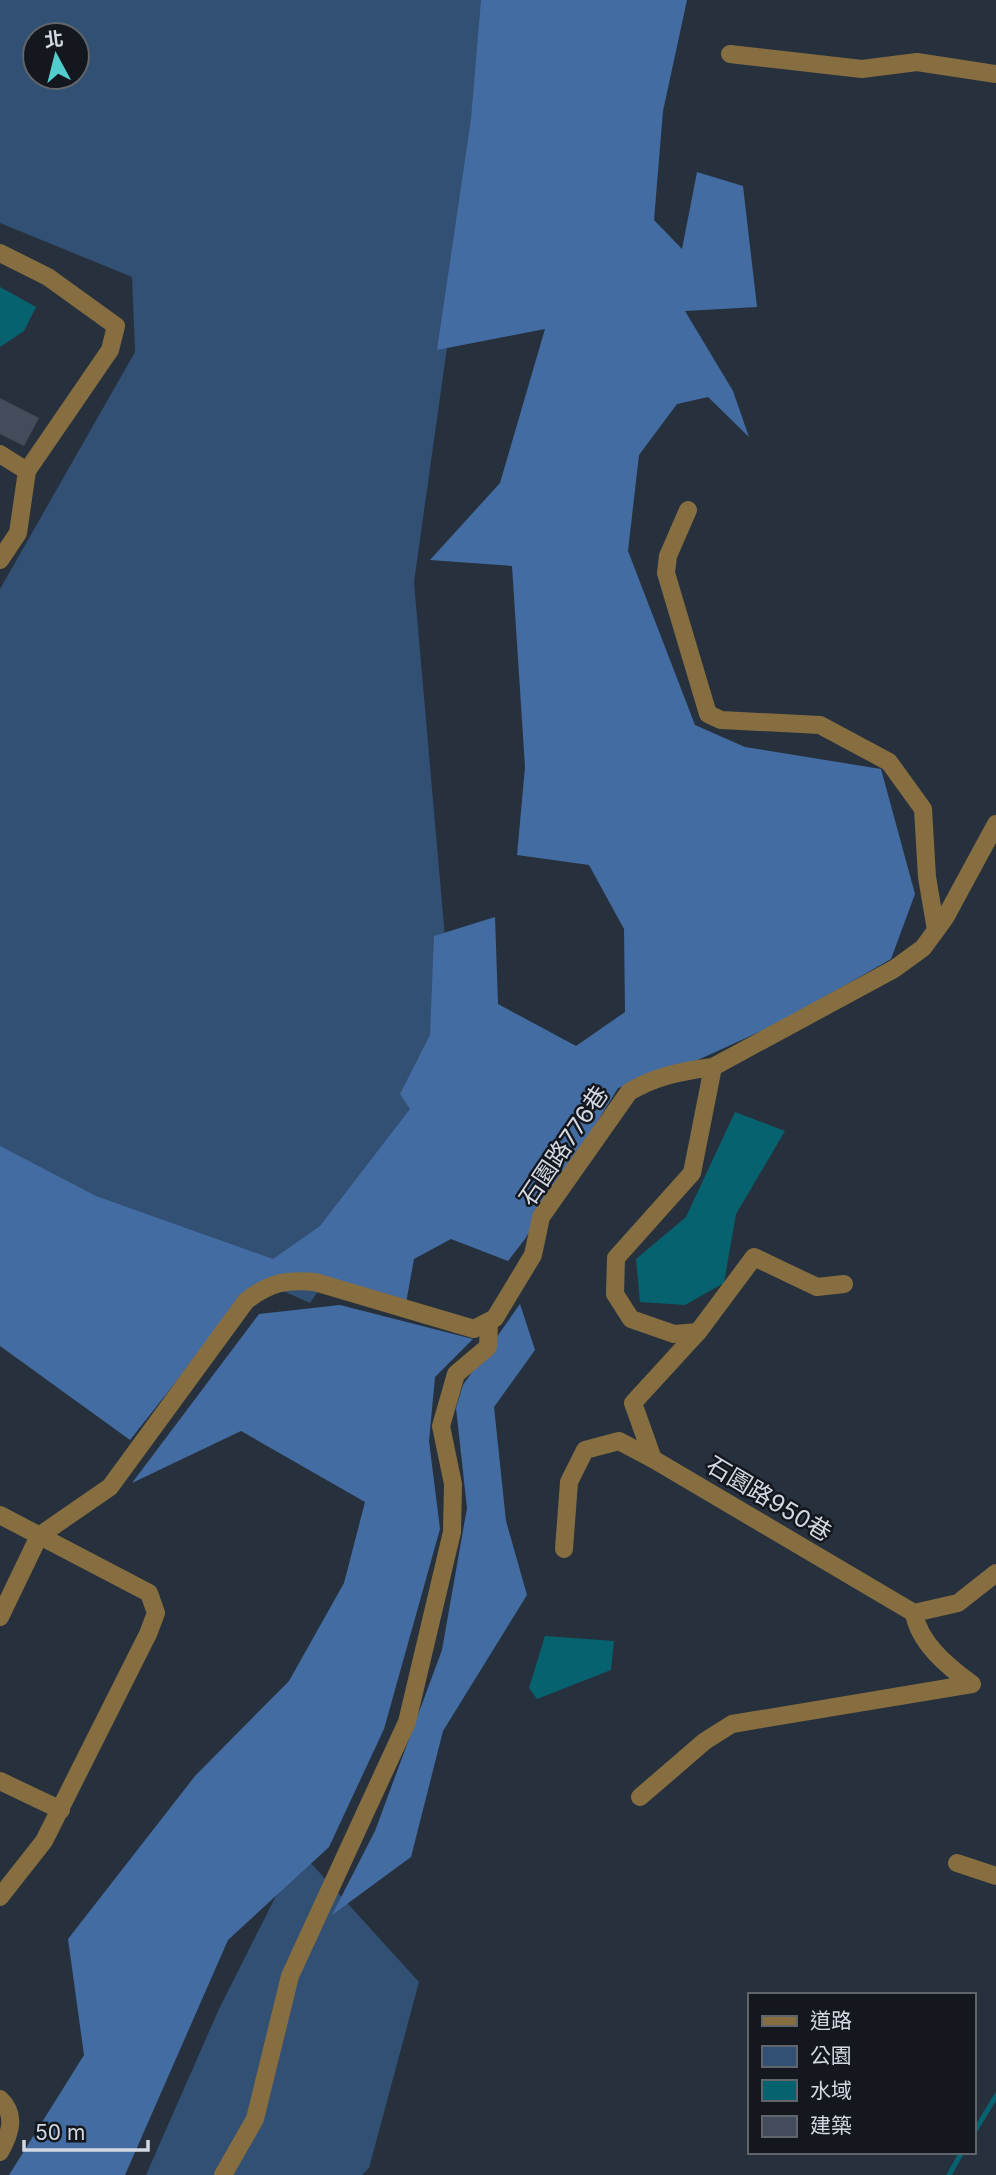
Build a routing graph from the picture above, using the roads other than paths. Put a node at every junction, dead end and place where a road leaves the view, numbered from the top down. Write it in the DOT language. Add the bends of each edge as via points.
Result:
graph roads {
  1 [pos="730,54"];
  2 [pos="996,74"];
  3 [pos="0,253"];
  4 [pos="0,454"];
  5 [pos="27,471"];
  6 [pos="688,510"];
  7 [pos="0,560"];
  8 [pos="996,824"];
  9 [pos="936,930"];
  10 [pos="713,1068"];
  11 [pos="845,1284"];
  12 [pos="489,1324"];
  13 [pos="698,1332"];
  14 [pos="653,1459"];
  15 [pos="0,1515"];
  16 [pos="39,1535"];
  17 [pos="564,1549"];
  18 [pos="996,1573"];
  19 [pos="914,1613"];
  20 [pos="0,1617"];
  21 [pos="0,1781"];
  22 [pos="640,1797"];
  23 [pos="61,1810"];
  24 [pos="957,1863"];
  25 [pos="996,1876"];
  26 [pos="0,1897"];
  27 [pos="0,2099"];
  28 [pos="0,2152"];
  29 [pos="223,2175"];
  1 -- 2 [label="lane" via="862,69 917,62"];
  3 -- 5 [label="lane" via="48,277 116,326 110,350"];
  4 -- 5 [label="lane"];
  5 -- 7 [label="lane" via="18,533"];
  6 -- 9 [label="lane" via="668,556 666,573 708,715 720,720 820,725 889,762 923,809"];
  8 -- 9 [label="lane, 石園路776巷"];
  9 -- 10 [label="lane, 石園路776巷" via="923,948 894,969"];
  10 -- 12 [label="lane, 石園路776巷" via="681,1071 648,1081 629,1093 541,1217 533,1255"];
  10 -- 13 [label="lane" via="692,1173 616,1258 615,1294 631,1319 674,1334"];
  11 -- 13 [label="lane" via="817,1287 754,1257"];
  12 -- 16 [label="lane" via="474,1329 315,1282 267,1285 240,1309 110,1487"];
  12 -- 29 [label="lane, 石園路776巷" via="488,1346 456,1374 441,1426 453,1484 452,1532 407,1722 290,1976 255,2119"];
  13 -- 14 [label="lane" via="633,1403"];
  14 -- 17 [label="lane, 石園路950巷" via="619,1441 585,1450 569,1482"];
  14 -- 19 [label="lane, 石園路950巷"];
  15 -- 16 [label="lane"];
  16 -- 20 [label="lane"];
  16 -- 23 [label="lane" via="149,1593 156,1613"];
  18 -- 19 [label="lane" via="958,1603"];
  19 -- 22 [label="lane" via="917,1631 972,1684 732,1724"];
  21 -- 23 [label="lane"];
  23 -- 26 [label="lane" via="44,1841"];
  24 -- 25 [label="lane"];
  27 -- 28 [label="lane" via="12,2123"];
}
